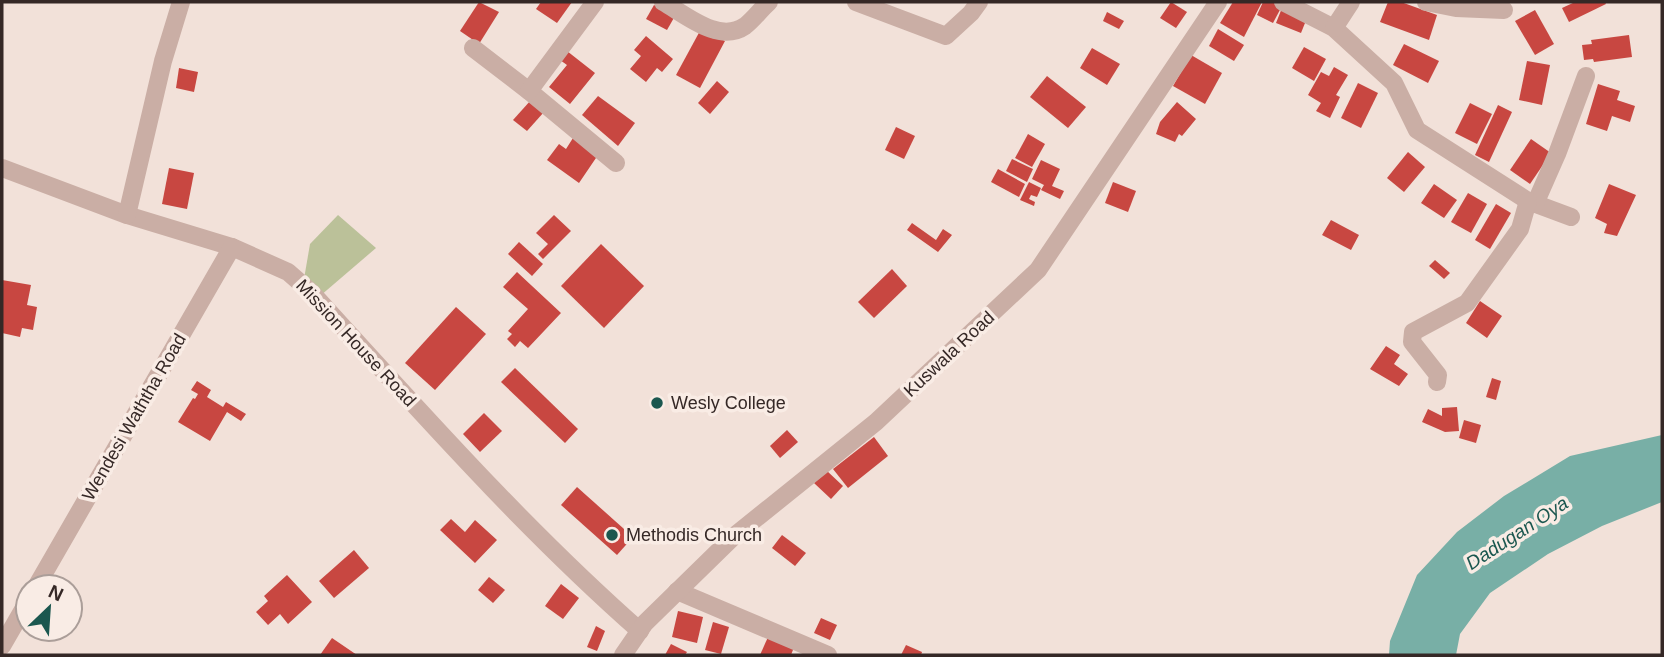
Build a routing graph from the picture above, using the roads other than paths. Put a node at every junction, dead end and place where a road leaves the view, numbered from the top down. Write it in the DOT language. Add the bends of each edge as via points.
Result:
graph roads {
  1 [pos="181,2"];
  2 [pos="595,2"];
  3 [pos="663,2"];
  4 [pos="769,2"];
  5 [pos="856,2"];
  6 [pos="979,2"];
  7 [pos="1218,2"];
  8 [pos="1283,2"];
  9 [pos="1351,2"];
  10 [pos="1426,2"];
  11 [pos="1504,10"];
  12 [pos="1334,28"];
  13 [pos="473,48"];
  14 [pos="1586,76"];
  15 [pos="529,91"];
  16 [pos="615,163"];
  17 [pos="2,168"];
  18 [pos="1532,203"];
  19 [pos="127,215"];
  20 [pos="1571,217"];
  21 [pos="232,247"];
  22 [pos="1437,382"];
  23 [pos="44,573"];
  24 [pos="677,591"];
  25 [pos="14,625"];
  26 [pos="640,631"];
  27 [pos="2,646"];
  28 [pos="624,655"];
  29 [pos="828,655"];
  1 -- 19 [label="street"];
  2 -- 15 [label="street"];
  3 -- 4 [label="street" via="714,30 731,33"];
  5 -- 6 [label="street" via="946,36"];
  7 -- 24 [label="street, Kuswala Road" via="1038,270 876,422 733,537"];
  8 -- 12 [label="street"];
  9 -- 12 [label="street"];
  10 -- 11 [label="street"];
  12 -- 18 [label="street" via="1394,83 1416,130"];
  13 -- 15 [label="street"];
  14 -- 18 [label="street" via="1557,154"];
  15 -- 16 [label="street"];
  17 -- 19 [label="street, Mission House Road"];
  18 -- 20 [label="street"];
  18 -- 22 [label="street" via="1520,229 1467,303 1413,332 1412,342 1437,375"];
  19 -- 21 [label="street, Mission House Road"];
  21 -- 23 [label="street, Wendesi Waththa Road"];
  21 -- 26 [label="street, Mission House Road" via="288,272 312,293 486,482"];
  24 -- 26 [label="street, Kuswala Road"];
  24 -- 29 [label="street"];
  25 -- 27 [label="street"];
  26 -- 28 [label="street, Kuswala Road"];
}
